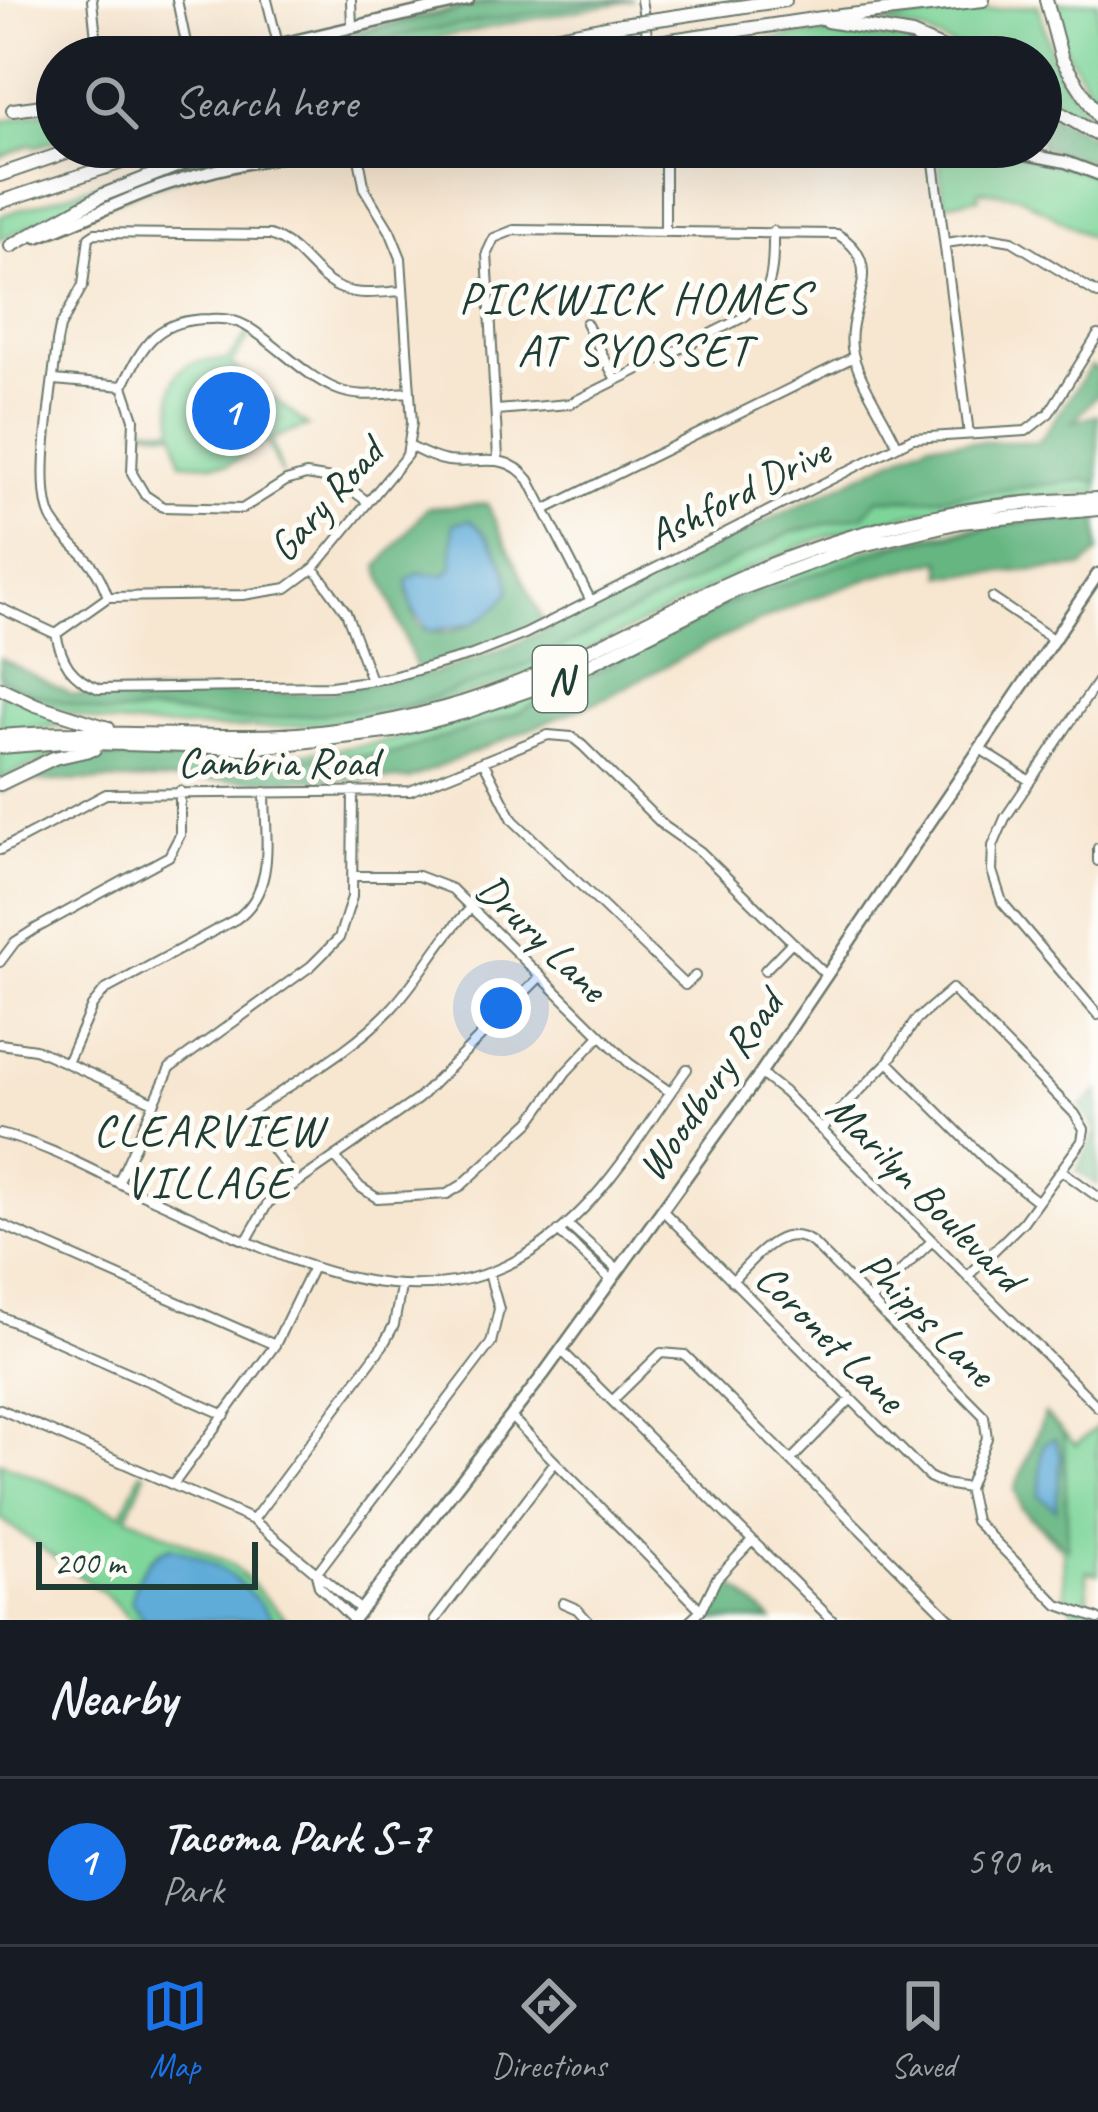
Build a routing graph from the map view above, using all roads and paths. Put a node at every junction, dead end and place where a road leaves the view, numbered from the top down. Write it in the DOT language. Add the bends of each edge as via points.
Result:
graph roads {
  1 [pos="92,0"];
  2 [pos="177,0"];
  3 [pos="267,0"];
  4 [pos="352,0"];
  5 [pos="641,0"];
  6 [pos="772,0"];
  7 [pos="785,0"];
  8 [pos="983,0"];
  9 [pos="1046,0"];
  10 [pos="460,1"];
  11 [pos="742,6"];
  12 [pos="814,19"];
  13 [pos="352,27"];
  14 [pos="96,36"];
  15 [pos="185,36"];
  16 [pos="276,36"];
  17 [pos="313,36"];
  18 [pos="562,36"];
  19 [pos="647,36"];
  20 [pos="698,36"];
  21 [pos="914,36"];
  22 [pos="1056,36"];
  23 [pos="1062,60"];
  24 [pos="36,106"];
  25 [pos="6,112"];
  26 [pos="1062,114"];
  27 [pos="1098,116"];
  28 [pos="1098,135"];
  29 [pos="1062,162"];
  30 [pos="36,163"];
  31 [pos="104,168"];
  32 [pos="171,168"];
  33 [pos="225,168"];
  34 [pos="362,168"];
  35 [pos="665,168"];
  36 [pos="935,168"];
  37 [pos="0,172"];
  38 [pos="1098,174"];
  39 [pos="0,202"];
  40 [pos="665,230"];
  41 [pos="773,230"];
  42 [pos="945,243"];
  43 [pos="6,249"];
  44 [pos="403,291"];
  45 [pos="1098,294"];
  46 [pos="586,323"];
  47 [pos="1098,335"];
  48 [pos="854,357"];
  49 [pos="54,380"];
  50 [pos="616,380"];
  51 [pos="123,386"];
  52 [pos="410,392"];
  53 [pos="497,410"];
  54 [pos="969,434"];
  55 [pos="897,446"];
  56 [pos="411,447"];
  57 [pos="498,459"];
  58 [pos="1098,499"];
  59 [pos="368,502"];
  60 [pos="1098,509"];
  61 [pos="544,510"];
  62 [pos="314,568"];
  63 [pos="1098,574"];
  64 [pos="108,597"];
  65 [pos="992,598"];
  66 [pos="591,601"];
  67 [pos="0,608"];
  68 [pos="56,634"];
  69 [pos="1054,640"];
  70 [pos="371,680"];
  71 [pos="1098,681"];
  72 [pos="0,688"];
  73 [pos="1095,694"];
  74 [pos="0,736"];
  75 [pos="137,739"];
  76 [pos="0,747"];
  77 [pos="980,749"];
  78 [pos="484,761"];
  79 [pos="1030,781"];
  80 [pos="0,784"];
  81 [pos="180,791"];
  82 [pos="265,791"];
  83 [pos="353,791"];
  84 [pos="1098,848"];
  85 [pos="0,850"];
  86 [pos="1098,861"];
  87 [pos="353,876"];
  88 [pos="471,908"];
  89 [pos="792,942"];
  90 [pos="0,962"];
  91 [pos="765,970"];
  92 [pos="540,976"];
  93 [pos="694,976"];
  94 [pos="827,976"];
  95 [pos="1098,1015"];
  96 [pos="600,1036"];
  97 [pos="0,1044"];
  98 [pos="888,1062"];
  99 [pos="67,1064"];
  100 [pos="687,1069"];
  101 [pos="760,1073"];
  102 [pos="670,1092"];
  103 [pos="154,1102"];
  104 [pos="821,1130"];
  105 [pos="0,1134"];
  106 [pos="334,1157"];
  107 [pos="1061,1170"];
  108 [pos="298,1182"];
  109 [pos="118,1183"];
  110 [pos="1098,1197"];
  111 [pos="1037,1201"];
  112 [pos="662,1209"];
  113 [pos="0,1224"];
  114 [pos="562,1227"];
  115 [pos="248,1240"];
  116 [pos="932,1241"];
  117 [pos="312,1269"];
  118 [pos="489,1273"];
  119 [pos="615,1275"];
  120 [pos="968,1276"];
  121 [pos="732,1281"];
  122 [pos="401,1287"];
  123 [pos="871,1300"];
  124 [pos="0,1316"];
  125 [pos="275,1345"];
  126 [pos="561,1350"];
  127 [pos="612,1400"];
  128 [pos="850,1400"];
  129 [pos="1098,1407"];
  130 [pos="0,1409"];
  131 [pos="225,1415"];
  132 [pos="510,1416"];
  133 [pos="791,1460"];
  134 [pos="555,1462"];
  135 [pos="173,1485"];
  136 [pos="968,1488"];
  137 [pos="253,1520"];
  138 [pos="752,1541"];
  139 [pos="316,1574"];
  140 [pos="563,1604"];
  141 [pos="701,1610"];
  142 [pos="357,1615"];
  143 [pos="1098,1619"];
  144 [pos="435,1620"];
  145 [pos="587,1620"];
  146 [pos="690,1620"];
  147 [pos="832,1620"];
  148 [pos="951,1620"];
  1 -- 14 [label="street"];
  2 -- 15 [label="street"];
  3 -- 16 [label="street"];
  4 -- 13 [label="street"];
  5 -- 19 [label="street"];
  6 -- 11 [label="highway"];
  7 -- 11 [label="highway"];
  8 -- 12 [label="highway"];
  9 -- 22 [label="highway"];
  10 -- 13 [label="main road"];
  11 -- 18 [label="highway, bridge"];
  12 -- 20 [label="highway, bridge"];
  12 -- 21 [label="highway"];
  13 -- 17 [label="main road"];
  23 -- 27 [label="highway"];
  24 -- 25 [label="highway"];
  26 -- 28 [label="highway"];
  29 -- 38 [label="main road"];
  30 -- 37 [label="highway"];
  31 -- 39 [label="highway"];
  32 -- 43 [label="highway"];
  33 -- 43 [label="main road"];
  34 -- 44 [label="street, Gary Road" via="365,190 398,248"];
  35 -- 40 [label="street"];
  36 -- 42 [label="street"];
  40 -- 41 [label="street"];
  40 -- 53 [label="street" via="514,230 488,246"];
  41 -- 48 [label="street" via="829,231 854,247 863,285"];
  41 -- 50 [label="street" via="772,279 756,308"];
  42 -- 45 [label="street" via="1012,241"];
  42 -- 54 [label="street"];
  44 -- 49 [label="street" via="340,289 270,235 95,233 83,285 60,327"];
  44 -- 52 [label="street, Gary Road"];
  46 -- 50 [label="street"];
  47 -- 54 [label="street, Ashford Drive" via="1039,423 1015,434"];
  48 -- 55 [label="street"];
  48 -- 61 [label="street"];
  49 -- 51 [label="street"];
  49 -- 64 [label="street" via="45,504 95,564"];
  50 -- 53 [label="street" via="569,404"];
  51 -- 52 [label="street" via="164,327 224,318 340,391"];
  51 -- 59 [label="street" via="134,419 132,473 163,507 242,509 306,475 338,481"];
  52 -- 56 [label="street, Gary Road"];
  53 -- 57 [label="street"];
  54 -- 55 [label="street, Ashford Drive" via="922,435"];
  55 -- 66 [label="street, Ashford Drive"];
  56 -- 57 [label="street" via="451,461"];
  56 -- 59 [label="street, Gary Road"];
  57 -- 61 [label="street" via="524,473"];
  58 -- 75 [label="highway, N" via="967,510 820,546 537,678 426,712 310,733"];
  59 -- 62 [label="street, Gary Road"];
  60 -- 75 [label="highway, N" via="982,518 854,547 735,592 558,680 422,724 249,748"];
  61 -- 66 [label="street"];
  62 -- 64 [label="street, Gary Road" via="270,594"];
  62 -- 70 [label="street" via="346,612"];
  63 -- 69 [label="main road, Woodbury Road"];
  64 -- 68 [label="street"];
  65 -- 69 [label="street"];
  66 -- 70 [label="street, Ashford Drive" via="472,655"];
  67 -- 68 [label="street"];
  68 -- 70 [label="street, Ashford Drive" via="71,673 99,689"];
  69 -- 77 [label="main road, Woodbury Road"];
  71 -- 73 [label="street"];
  72 -- 75 [label="highway"];
  73 -- 79 [label="street"];
  74 -- 75 [label="highway, N"];
  75 -- 76 [label="highway, N"];
  75 -- 80 [label="highway" via="65,754"];
  77 -- 79 [label="street"];
  77 -- 94 [label="main road, Woodbury Road"];
  78 -- 83 [label="street, Cambria Road" via="410,791"];
  78 -- 89 [label="street, Cambria Road" via="548,734 583,746"];
  78 -- 93 [label="street" via="514,820 686,985"];
  79 -- 95 [label="street" via="993,845 995,887"];
  81 -- 82 [label="street, Cambria Road"];
  81 -- 85 [label="street, Cambria Road" via="106,794"];
  81 -- 90 [label="street" via="180,835 169,856 35,929"];
  82 -- 83 [label="street, Cambria Road"];
  82 -- 99 [label="street" via="265,876 254,903 105,990"];
  83 -- 87 [label="street"];
  84 -- 86 [label="street"];
  87 -- 88 [label="street, Drury Lane" via="430,878"];
  87 -- 103 [label="street" via="350,909 331,949 177,1061"];
  88 -- 92 [label="street, Drury Lane"];
  88 -- 108 [label="street" via="392,1008 246,1114"];
  89 -- 91 [label="street"];
  89 -- 94 [label="street"];
  92 -- 96 [label="street, Drury Lane"];
  92 -- 106 [label="street" via="418,1099"];
  94 -- 101 [label="main road, Woodbury Road"];
  96 -- 102 [label="street, Drury Lane"];
  96 -- 106 [label="street" via="530,1121 447,1194 377,1198"];
  97 -- 99 [label="street"];
  98 -- 104 [label="street"];
  98 -- 107 [label="street" via="916,1020 952,989 1084,1129"];
  98 -- 111 [label="street"];
  99 -- 103 [label="street"];
  100 -- 102 [label="street"];
  101 -- 104 [label="street, Marilyn Boulevard"];
  101 -- 112 [label="main road, Woodbury Road"];
  102 -- 114 [label="street" via="597,1193"];
  103 -- 109 [label="street"];
  104 -- 116 [label="street, Marilyn Boulevard"];
  105 -- 109 [label="street"];
  106 -- 108 [label="street"];
  107 -- 110 [label="street"];
  107 -- 111 [label="street"];
  108 -- 115 [label="street" via="268,1203"];
  109 -- 115 [label="street"];
  111 -- 120 [label="street"];
  112 -- 119 [label="main road, Woodbury Road"];
  112 -- 121 [label="street, Coronet Lane"];
  113 -- 125 [label="street"];
  114 -- 118 [label="street"];
  114 -- 119 [label="street" via="579,1254"];
  115 -- 117 [label="street"];
  116 -- 120 [label="street, Marilyn Boulevard"];
  116 -- 123 [label="street"];
  117 -- 122 [label="street"];
  117 -- 125 [label="street"];
  118 -- 122 [label="street"];
  118 -- 139 [label="street" via="500,1309 491,1343"];
  119 -- 126 [label="main road, Woodbury Road"];
  120 -- 129 [label="street, Marilyn Boulevard"];
  121 -- 123 [label="street, Phipps Lane" via="777,1239 799,1235"];
  121 -- 128 [label="street, Coronet Lane"];
  122 -- 137 [label="street" via="383,1345"];
  123 -- 136 [label="street, Phipps Lane" via="984,1416 988,1432"];
  124 -- 131 [label="street"];
  125 -- 131 [label="street"];
  126 -- 127 [label="street"];
  126 -- 132 [label="main road, Woodbury Road"];
  127 -- 133 [label="street" via="661,1353 679,1352"];
  127 -- 138 [label="street"];
  128 -- 133 [label="street"];
  128 -- 136 [label="street, Coronet Lane" via="928,1477"];
  130 -- 135 [label="street"];
  131 -- 135 [label="street"];
  132 -- 134 [label="street"];
  132 -- 142 [label="main road, Woodbury Road"];
  133 -- 148 [label="street"];
  134 -- 141 [label="street"];
  134 -- 144 [label="street"];
  135 -- 137 [label="street"];
  136 -- 143 [label="street" via="975,1521 998,1546 1058,1605"];
  137 -- 139 [label="street"];
  138 -- 141 [label="street" via="717,1578"];
  138 -- 147 [label="street"];
  139 -- 142 [label="street"];
  140 -- 145 [label="street"];
  141 -- 146 [label="street"];
}
